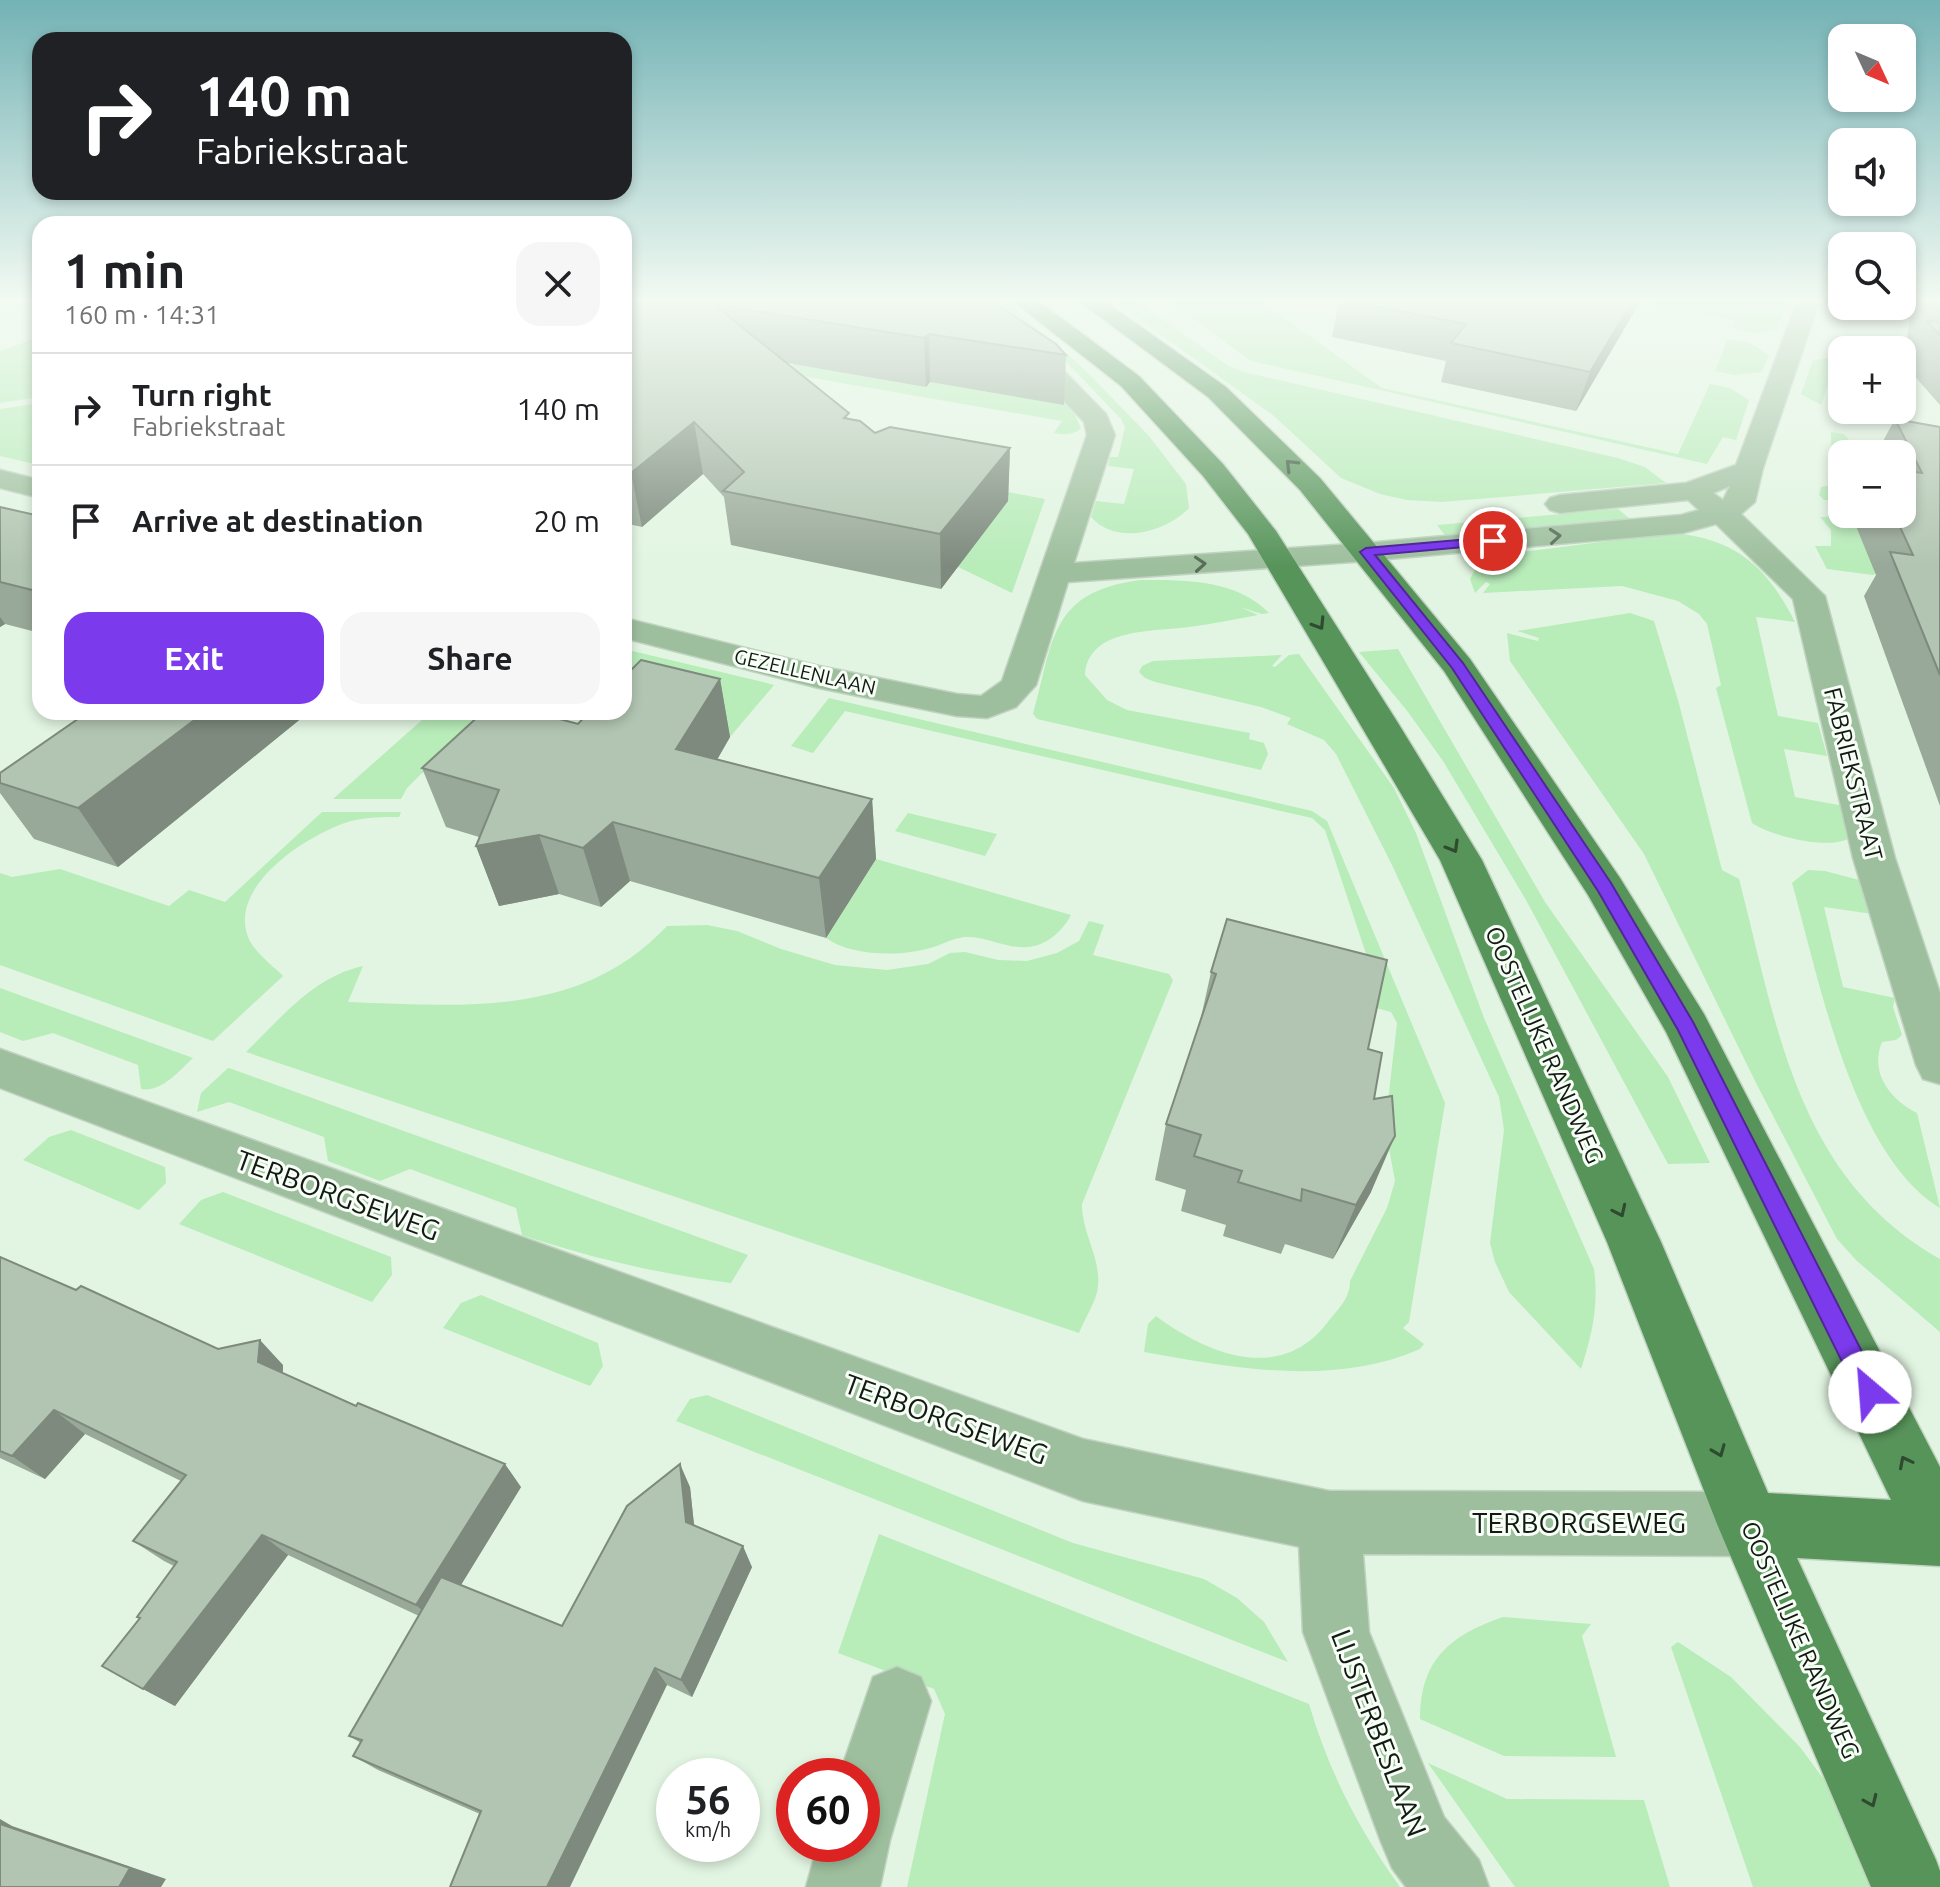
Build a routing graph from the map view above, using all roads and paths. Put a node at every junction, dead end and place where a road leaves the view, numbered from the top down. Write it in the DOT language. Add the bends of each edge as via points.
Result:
graph roads {
  1 [pos="1069,390"];
  2 [pos="1138,390"];
  3 [pos="1214,390"];
  4 [pos="1777,390"];
  5 [pos="1749,468"];
  6 [pos="0,479"];
  7 [pos="32,487"];
  8 [pos="1691,491"];
  9 [pos="1527,507"];
  10 [pos="1722,513"];
  11 [pos="1360,532"];
  12 [pos="1282,536"];
  13 [pos="1058,561"];
  14 [pos="632,630"];
  15 [pos="0,1068"];
  16 [pos="1935,1075"];
  17 [pos="1329,1522"];
  18 [pos="1749,1524"];
  19 [pos="1940,1533"];
  20 [pos="897,1701"];
  21 [pos="880,1759"];
  22 [pos="850,1862"];
  23 [pos="843,1887"];
  24 [pos="1452,1887"];
  25 [pos="1909,1887"];
  1 -- 13 [label="street" via="1097,420 1101,435"];
  2 -- 12 [label="main road, OOSTELIJKE RANDWEG"];
  11 -- 3 [label="main road, one-way"];
  4 -- 5 [label="street"];
  5 -- 8 [label="street"];
  5 -- 10 [label="street" via="1740,502"];
  6 -- 7 [label="street"];
  8 -- 9 [label="street"];
  8 -- 10 [label="street, FABRIEKSTRAAT"];
  11 -- 10 [label="street, one-way" via="1683,524"];
  10 -- 16 [label="street, FABRIEKSTRAAT" via="1809,596"];
  11 -- 12 [label="street"];
  19 -- 11 [label="main road, one-way" via="1687,1027 1605,888 1458,666"];
  12 -- 13 [label="street"];
  12 -- 18 [label="main road, OOSTELIJKE RANDWEG, one-way" via="1380,723 1461,860 1634,1242"];
  13 -- 14 [label="street, GEZELLENLAAN" via="1018,685 987,707 819,677"];
  15 -- 17 [label="street, TERBORGSEWEG" via="1083,1470"];
  17 -- 18 [label="street, TERBORGSEWEG"];
  17 -- 24 [label="street, LIJSTERBESLAAN" via="1336,1632 1418,1842"];
  18 -- 19 [label="main road, TERBORGSEWEG"];
  18 -- 25 [label="main road, OOSTELIJKE RANDWEG, one-way"];
  20 -- 21 [label="street"];
  22 -- 23 [label="street"];
}
